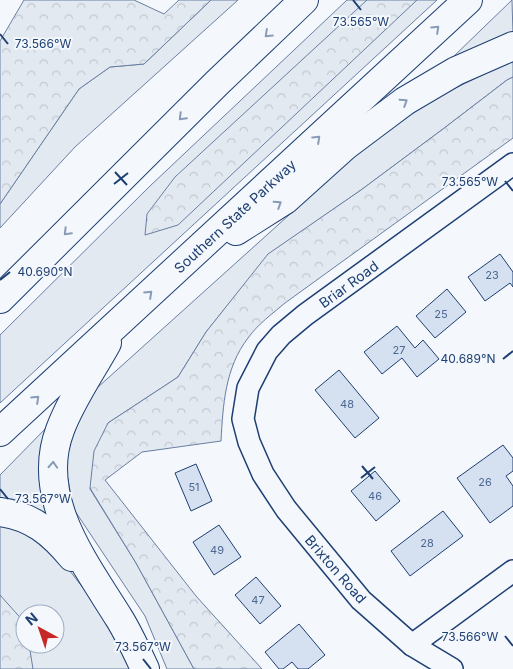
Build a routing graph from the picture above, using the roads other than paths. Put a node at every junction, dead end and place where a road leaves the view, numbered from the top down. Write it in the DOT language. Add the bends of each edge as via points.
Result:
graph roads {
  1 [pos="304,0"];
  2 [pos="468,0"];
  3 [pos="513,46"];
  4 [pos="513,164"];
  5 [pos="178,267"];
  6 [pos="0,299"];
  7 [pos="119,322"];
  8 [pos="0,432"];
  9 [pos="249,442"];
  10 [pos="0,512"];
  11 [pos="513,571"];
  12 [pos="101,590"];
  13 [pos="412,645"];
  14 [pos="145,669"];
  15 [pos="452,669"];
  1 -- 6 [label="highway, one-way"];
  5 -- 2 [label="highway, Southern State Parkway, one-way"];
  5 -- 3 [label="highway, one-way" via="285,200 345,146 405,101 456,71"];
  4 -- 9 [label="street, Briar Road" via="281,335 267,351 248,388 243,419"];
  7 -- 5 [label="highway, Southern State Parkway, one-way"];
  8 -- 7 [label="highway, Southern State Parkway, one-way"];
  12 -- 7 [label="highway, one-way" via="65,524 54,491 54,450 62,425"];
  9 -- 13 [label="street, Brixton Road" via="263,474 286,509 361,600"];
  10 -- 12 [label="highway" via="27,518 40,525"];
  11 -- 13 [label="street"];
  12 -- 14 [label="highway"];
  13 -- 15 [label="street, Brixton Road"];
}
